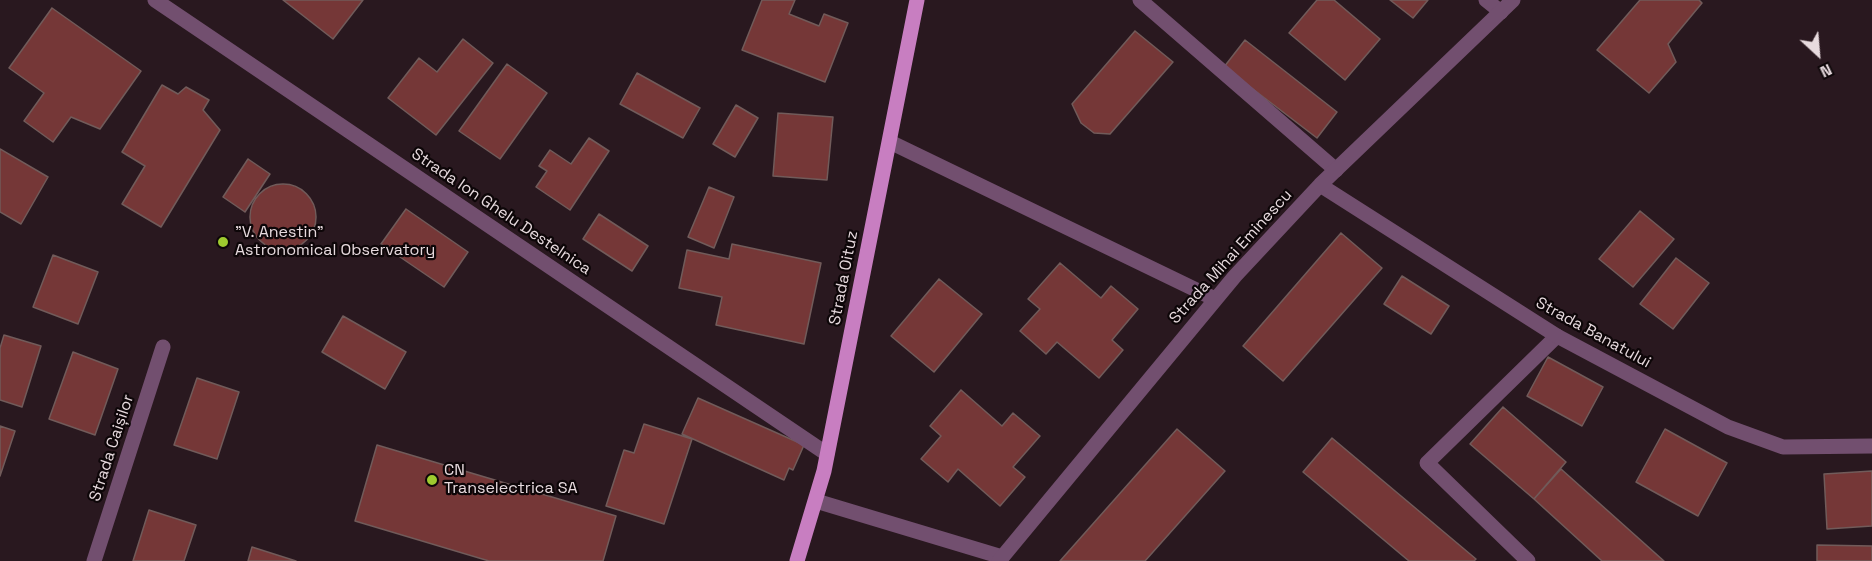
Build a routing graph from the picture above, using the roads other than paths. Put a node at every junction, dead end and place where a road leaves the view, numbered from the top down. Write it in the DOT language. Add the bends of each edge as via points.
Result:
graph roads {
  1 [pos="154,0"];
  2 [pos="917,0"];
  3 [pos="1140,0"];
  4 [pos="1486,0"];
  5 [pos="1513,0"];
  6 [pos="1501,12"];
  7 [pos="890,142"];
  8 [pos="1336,170"];
  9 [pos="1320,185"];
  10 [pos="1215,298"];
  11 [pos="1557,336"];
  12 [pos="164,347"];
  13 [pos="1872,446"];
  14 [pos="827,454"];
  15 [pos="816,501"];
  16 [pos="1000,559"];
  17 [pos="94,561"];
  18 [pos="797,561"];
  19 [pos="1528,561"];
  1 -- 14 [label="street, Strada Ion Ghelu Destelnica"];
  2 -- 7 [label="main road, Strada Oituz"];
  3 -- 8 [label="street"];
  4 -- 6 [label="street"];
  5 -- 6 [label="street, Strada Mihai Eminescu"];
  6 -- 8 [label="street, Strada Mihai Eminescu"];
  7 -- 10 [label="street"];
  7 -- 14 [label="main road, Strada Oituz"];
  8 -- 9 [label="street, Strada Mihai Eminescu"];
  9 -- 10 [label="street, Strada Mihai Eminescu"];
  9 -- 11 [label="street, Strada Banatului"];
  10 -- 16 [label="street, Strada Mihai Eminescu"];
  11 -- 13 [label="street, Strada Banatului" via="1728,427 1783,447"];
  11 -- 19 [label="street" via="1427,463"];
  12 -- 17 [label="street, Strada Caișilor"];
  14 -- 15 [label="main road, Strada Oituz"];
  15 -- 16 [label="street"];
  15 -- 18 [label="main road, Strada Oituz"];
}
